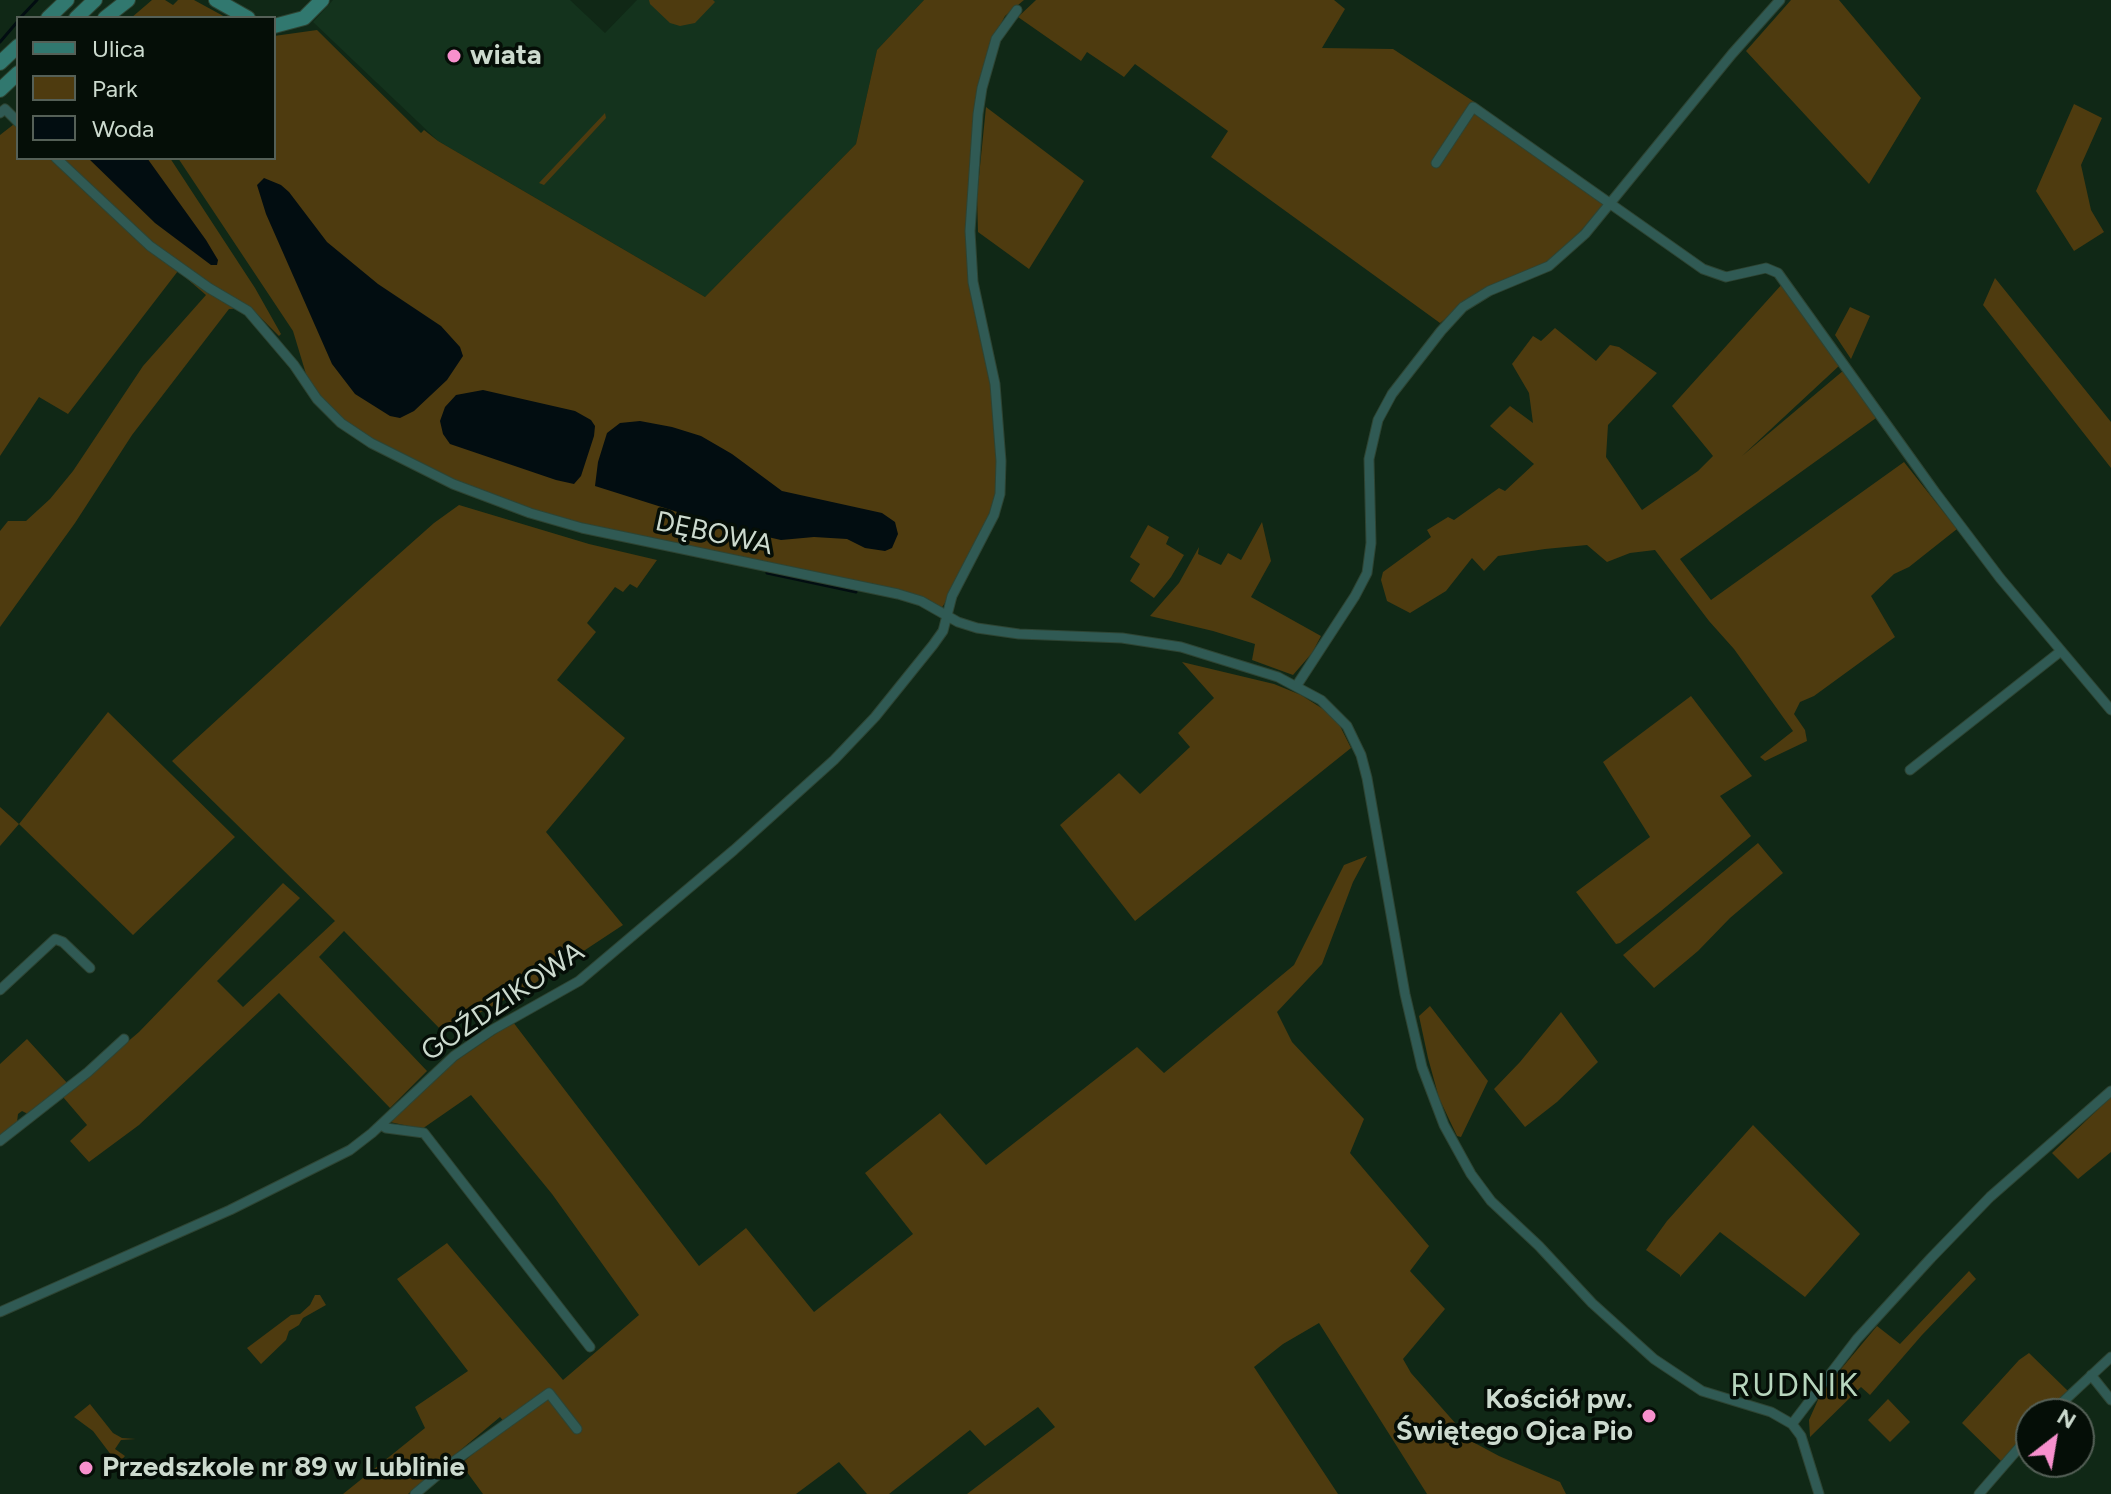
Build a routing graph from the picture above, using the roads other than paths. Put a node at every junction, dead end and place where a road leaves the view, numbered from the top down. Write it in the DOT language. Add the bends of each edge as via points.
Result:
graph roads {
  1 [pos="67,0"];
  2 [pos="95,0"];
  3 [pos="128,0"];
  4 [pos="216,0"];
  5 [pos="322,0"];
  6 [pos="1780,0"];
  7 [pos="1017,10"];
  8 [pos="50,16"];
  9 [pos="78,16"];
  10 [pos="108,16"];
  11 [pos="244,16"];
  12 [pos="276,25"];
  13 [pos="16,48"];
  14 [pos="0,63"];
  15 [pos="16,75"];
  16 [pos="0,90"];
  17 [pos="58,160"];
  18 [pos="1436,163"];
  19 [pos="1611,204"];
  20 [pos="946,616"];
  21 [pos="2061,651"];
  22 [pos="1297,685"];
  23 [pos="2111,710"];
  24 [pos="1910,770"];
  25 [pos="90,968"];
  26 [pos="0,990"];
  27 [pos="124,1039"];
  28 [pos="2111,1091"];
  29 [pos="381,1125"];
  30 [pos="0,1141"];
  31 [pos="0,1312"];
  32 [pos="590,1347"];
  33 [pos="2111,1357"];
  34 [pos="2091,1375"];
  35 [pos="2067,1398"];
  36 [pos="2111,1400"];
  37 [pos="1792,1424"];
  38 [pos="577,1429"];
  39 [pos="2015,1452"];
  40 [pos="415,1494"];
  41 [pos="1819,1494"];
  42 [pos="1979,1494"];
  1 -- 8 [label="main road"];
  2 -- 9 [label="main road"];
  3 -- 10 [label="main road"];
  4 -- 11 [label="main road"];
  5 -- 12 [label="main road" via="304,18"];
  6 -- 19 [label="street"];
  7 -- 20 [label="street, GOŹDZIKOWA" via="996,39 982,88 970,231 973,282 995,384 1000,494"];
  13 -- 14 [label="main road"];
  15 -- 16 [label="main road"];
  17 -- 20 [label="street, DĘBOWA" via="150,246 248,311 341,423 427,472 558,522 898,594"];
  18 -- 19 [label="street" via="1473,107"];
  19 -- 21 [label="street" via="1714,274 1735,277 1766,268 1782,277 1935,492"];
  19 -- 22 [label="street" via="1555,262 1463,307 1392,394 1378,420 1369,459 1367,573"];
  20 -- 22 [label="street, DĘBOWA" via="988,631 1156,642"];
  20 -- 29 [label="street, GOŹDZIKOWA" via="943,631 875,717 757,831 579,981 444,1064"];
  21 -- 23 [label="street"];
  21 -- 24 [label="street"];
  22 -- 37 [label="street, DĘBOWA" via="1327,705 1352,734 1367,778 1422,1067 1455,1148 1478,1185 1654,1359 1702,1391 1771,1412"];
  25 -- 26 [label="street" via="55,939"];
  27 -- 30 [label="street"];
  28 -- 37 [label="street" via="1990,1197 1931,1258 1857,1339"];
  29 -- 31 [label="street, GOŹDZIKOWA" via="314,1170"];
  29 -- 32 [label="street" via="424,1133"];
  33 -- 34 [label="street"];
  34 -- 35 [label="street"];
  34 -- 36 [label="street"];
  37 -- 41 [label="street" via="1801,1436"];
  38 -- 40 [label="street" via="549,1393"];
  39 -- 42 [label="street"];
}
